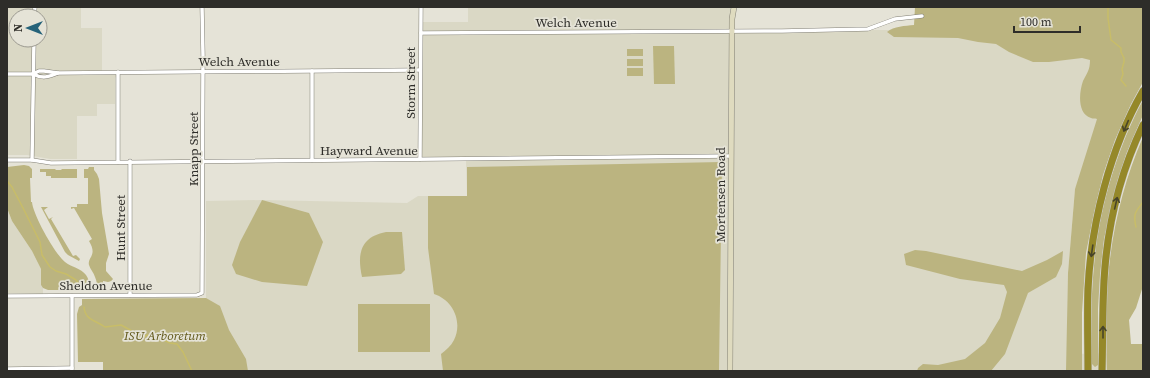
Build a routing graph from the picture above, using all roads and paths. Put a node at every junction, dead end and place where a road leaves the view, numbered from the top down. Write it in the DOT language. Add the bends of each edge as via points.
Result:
graph roads {
  1 [pos="202,7"];
  2 [pos="421,7"];
  3 [pos="730,7"];
  4 [pos="734,7"];
  5 [pos="922,16"];
  6 [pos="732,19"];
  7 [pos="732,31"];
  8 [pos="420,33"];
  9 [pos="34,48"];
  10 [pos="420,70"];
  11 [pos="203,71"];
  12 [pos="312,71"];
  13 [pos="118,72"];
  14 [pos="7,74"];
  15 [pos="33,74"];
  16 [pos="1143,91"];
  17 [pos="1143,125"];
  18 [pos="731,156"];
  19 [pos="420,159"];
  20 [pos="7,160"];
  21 [pos="32,160"];
  22 [pos="312,160"];
  23 [pos="130,161"];
  24 [pos="203,161"];
  25 [pos="118,162"];
  26 [pos="203,291"];
  27 [pos="130,295"];
  28 [pos="7,296"];
  29 [pos="72,296"];
  30 [pos="7,369"];
  31 [pos="72,369"];
  32 [pos="730,371"];
  33 [pos="1088,371"];
  34 [pos="1102,371"];
  1 -- 11 [label="street, Knapp Street"];
  2 -- 8 [label="street, Storm Street"];
  3 -- 6 [label="street, Mortensen Road"];
  4 -- 6 [label="street, Mortensen Road"];
  5 -- 7 [label="street, Welch Avenue" via="895,19 868,29"];
  6 -- 7 [label="street, Mortensen Road"];
  7 -- 8 [label="street, Welch Avenue"];
  7 -- 18 [label="street, Mortensen Road"];
  8 -- 10 [label="street, Storm Street"];
  9 -- 15 [label="street"];
  10 -- 12 [label="street, Welch Avenue"];
  10 -- 19 [label="street, Storm Street"];
  11 -- 12 [label="street, Welch Avenue"];
  11 -- 13 [label="street, Welch Avenue"];
  11 -- 24 [label="street, Knapp Street"];
  12 -- 22 [label="street"];
  13 -- 15 [label="street, Welch Avenue" via="40,71"];
  13 -- 25 [label="street"];
  14 -- 15 [label="street, Welch Avenue"];
  15 -- 21 [label="street"];
  16 -- 33 [label="highway, one-way" via="1118,145 1098,215 1088,288"];
  34 -- 17 [label="highway, one-way" via="1103,290 1108,240 1118,194"];
  18 -- 19 [label="street, Hayward Avenue"];
  18 -- 32 [label="street, Mortensen Road"];
  19 -- 22 [label="street, Hayward Avenue"];
  20 -- 21 [label="street, Hayward Avenue"];
  21 -- 25 [label="street, Hayward Avenue" via="51,163"];
  22 -- 24 [label="street, Hayward Avenue"];
  23 -- 24 [label="street, Hayward Avenue"];
  23 -- 25 [label="street, Hayward Avenue"];
  23 -- 27 [label="street, Hunt Street"];
  24 -- 26 [label="street, Knapp Street"];
  26 -- 27 [label="street, Sheldon Avenue" via="197,295"];
  27 -- 29 [label="street, Sheldon Avenue"];
  28 -- 29 [label="street, Sheldon Avenue"];
  29 -- 31 [label="street"];
  30 -- 31 [label="street"];
}
